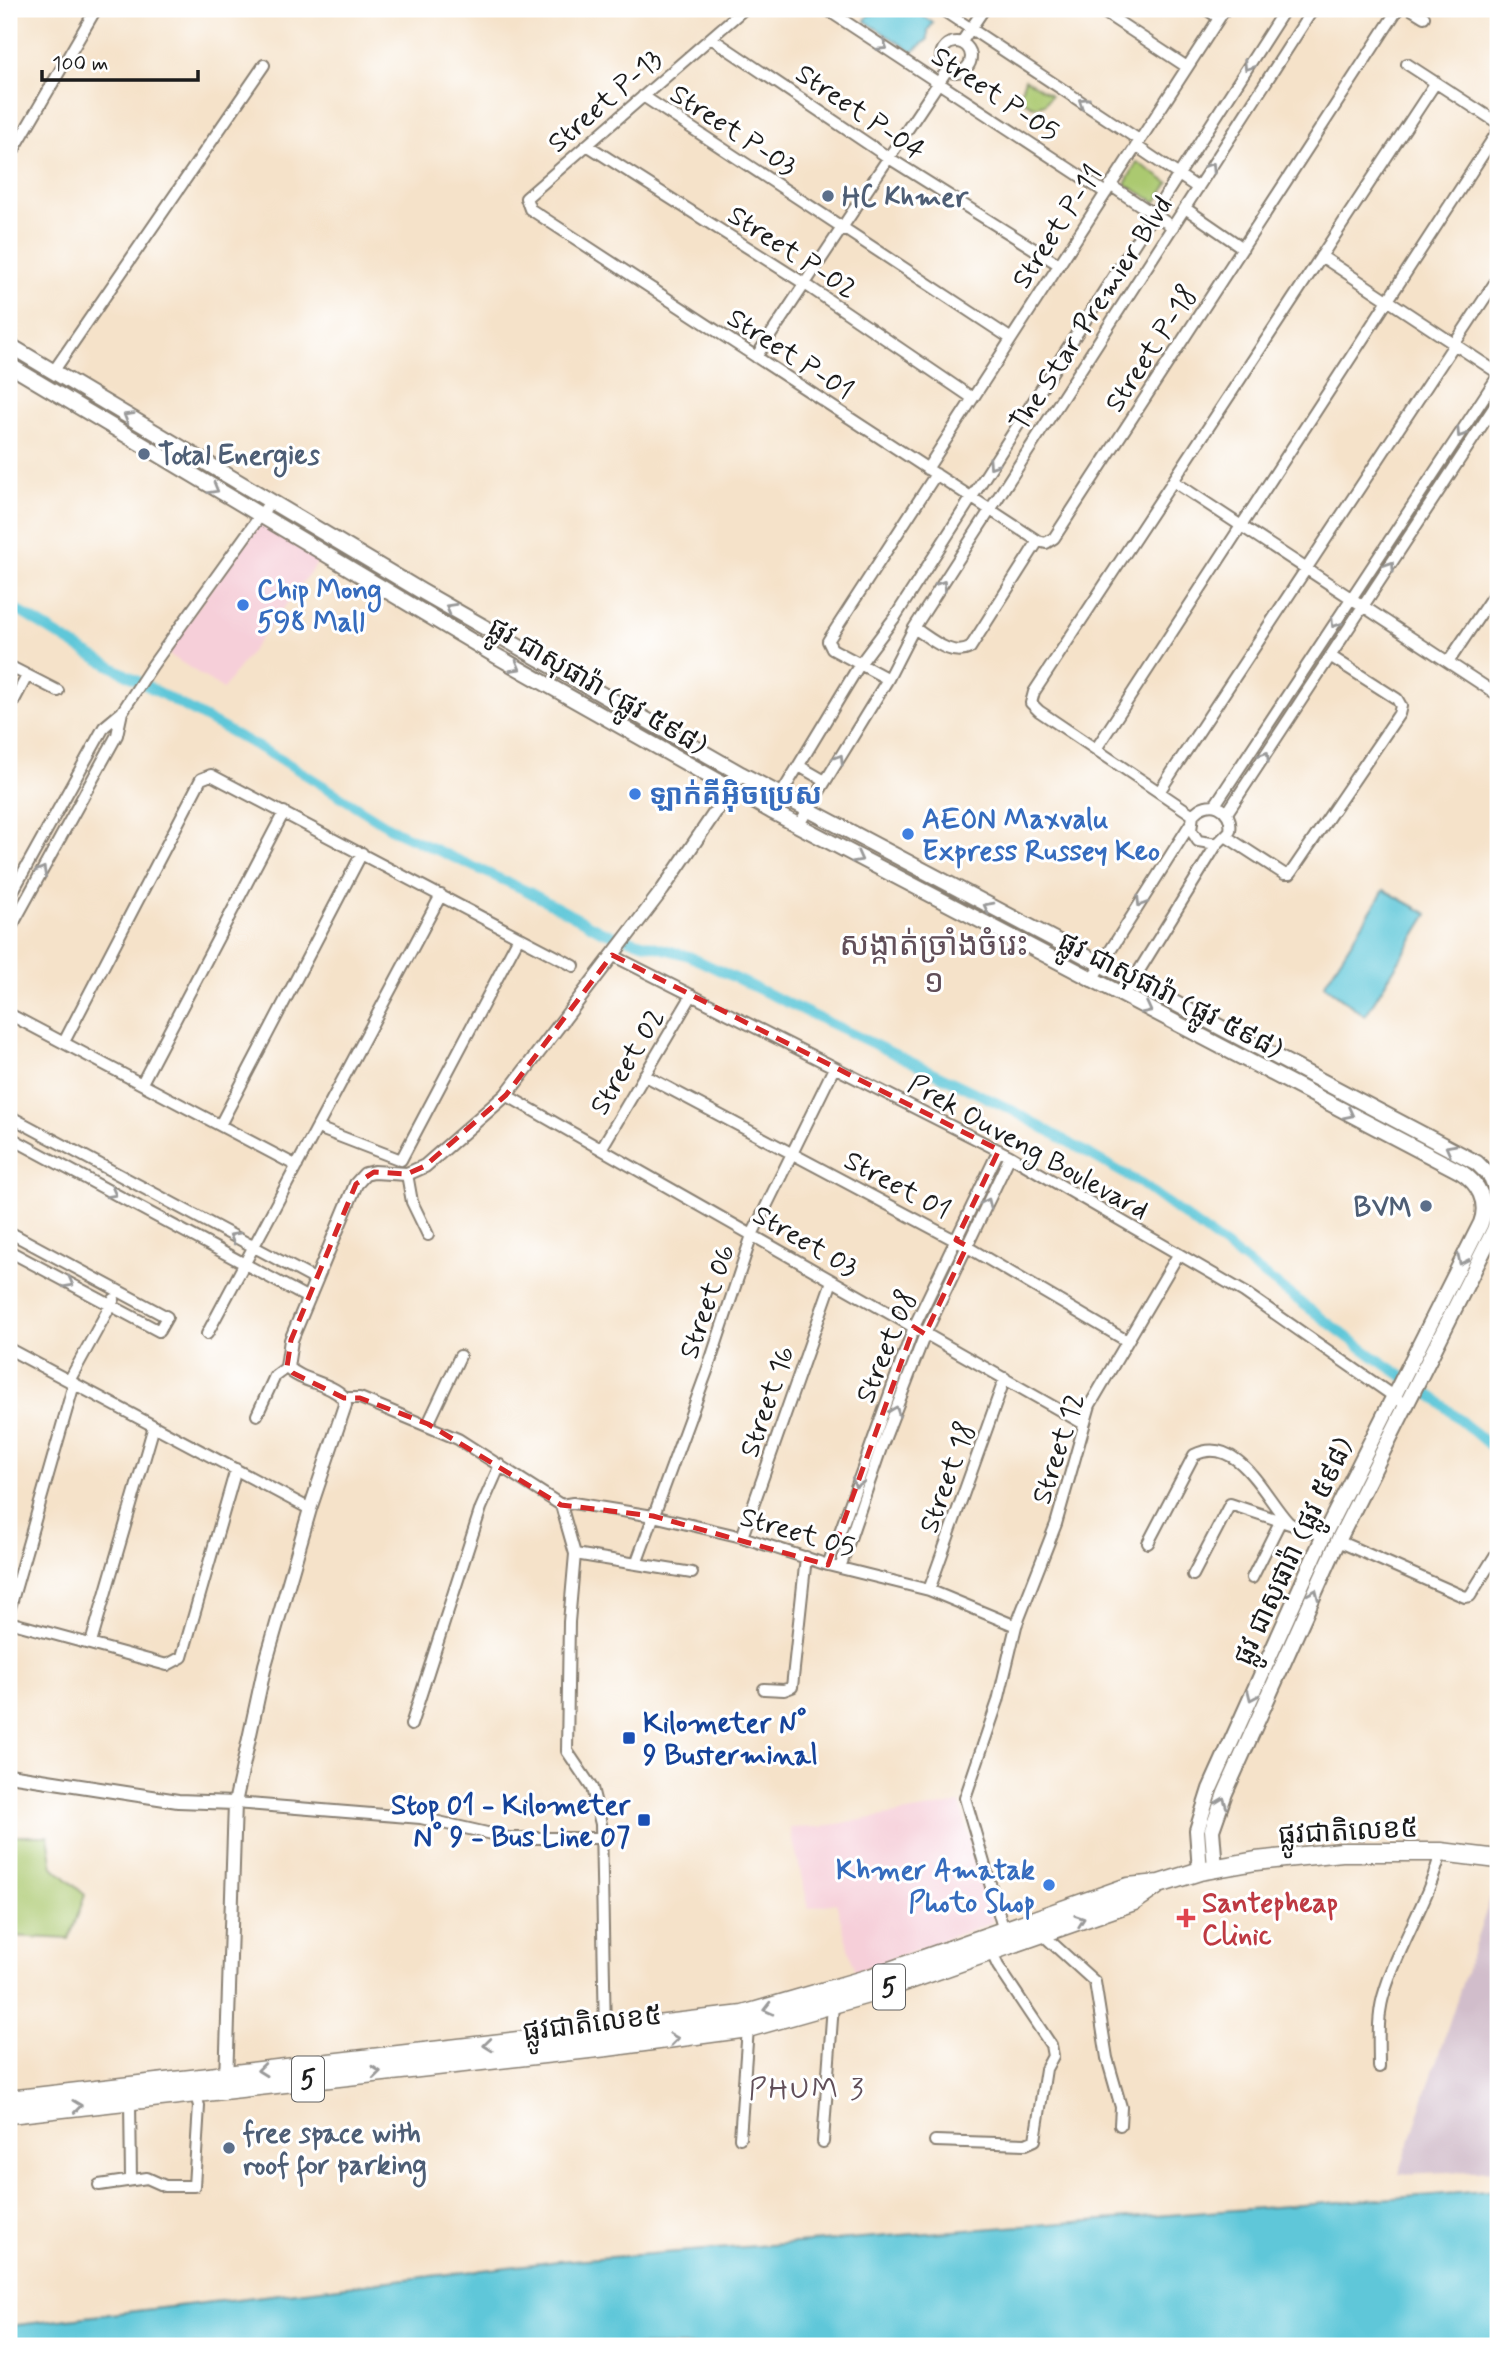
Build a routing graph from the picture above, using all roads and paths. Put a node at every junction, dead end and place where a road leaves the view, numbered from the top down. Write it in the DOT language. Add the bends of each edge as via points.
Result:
graph roads {
  1 [pos="96,9"];
  2 [pos="744,9"];
  3 [pos="826,9"];
  4 [pos="942,9"];
  5 [pos="984,9"];
  6 [pos="1099,9"];
  7 [pos="1206,9"];
  8 [pos="1285,9"];
  9 [pos="1313,9"];
  10 [pos="1398,9"];
  11 [pos="1411,9"];
  12 [pos="1222,13"];
  13 [pos="1424,18"];
  14 [pos="971,28"];
  15 [pos="711,38"];
  16 [pos="961,43"];
  17 [pos="1408,64"];
  18 [pos="264,65"];
  19 [pos="1187,67"];
  20 [pos="947,70"];
  21 [pos="939,81"];
  22 [pos="1436,82"];
  23 [pos="643,96"];
  24 [pos="1498,123"];
  25 [pos="1498,131"];
  26 [pos="1138,143"];
  27 [pos="587,145"];
  28 [pos="9,158"];
  29 [pos="889,158"];
  30 [pos="1178,175"];
  31 [pos="1198,188"];
  32 [pos="1108,189"];
  33 [pos="526,198"];
  34 [pos="1185,208"];
  35 [pos="1153,214"];
  36 [pos="843,227"];
  37 [pos="1173,227"];
  38 [pos="1243,248"];
  39 [pos="1321,257"];
  40 [pos="1058,264"];
  41 [pos="1498,278"];
  42 [pos="804,284"];
  43 [pos="1386,299"];
  44 [pos="1010,338"];
  45 [pos="1454,344"];
  46 [pos="9,345"];
  47 [pos="756,357"];
  48 [pos="9,365"];
  49 [pos="53,372"];
  50 [pos="1498,374"];
  51 [pos="971,397"];
  52 [pos="1498,401"];
  53 [pos="931,472"];
  54 [pos="1173,481"];
  55 [pos="971,498"];
  56 [pos="270,502"];
  57 [pos="990,510"];
  58 [pos="261,516"];
  59 [pos="1241,526"];
  60 [pos="1038,541"];
  61 [pos="1306,568"];
  62 [pos="1498,588"];
  63 [pos="1352,598"];
  64 [pos="1364,606"];
  65 [pos="914,628"];
  66 [pos="1330,656"];
  67 [pos="857,662"];
  68 [pos="1449,662"];
  69 [pos="9,666"];
  70 [pos="27,676"];
  71 [pos="888,679"];
  72 [pos="577,682"];
  73 [pos="58,691"];
  74 [pos="1498,695"];
  75 [pos="568,697"];
  76 [pos="9,710"];
  77 [pos="122,712"];
  78 [pos="1096,749"];
  79 [pos="83,764"];
  80 [pos="799,766"];
  81 [pos="98,772"];
  82 [pos="741,774"];
  83 [pos="825,781"];
  84 [pos="732,789"];
  85 [pos="1159,792"];
  86 [pos="781,796"];
  87 [pos="1215,805"];
  88 [pos="807,810"];
  89 [pos="771,811"];
  90 [pos="284,812"];
  91 [pos="1227,813"];
  92 [pos="1192,819"];
  93 [pos="798,826"];
  94 [pos="46,832"];
  95 [pos="1227,836"];
  96 [pos="60,839"];
  97 [pos="1217,844"];
  98 [pos="362,853"];
  99 [pos="441,895"];
  100 [pos="9,898"];
  101 [pos="9,931"];
  102 [pos="519,937"];
  103 [pos="1059,944"];
  104 [pos="615,952"];
  105 [pos="1052,960"];
  106 [pos="574,965"];
  107 [pos="1100,967"];
  108 [pos="1091,981"];
  109 [pos="1131,983"];
  110 [pos="692,995"];
  111 [pos="1122,997"];
  112 [pos="9,1014"];
  113 [pos="64,1042"];
  114 [pos="834,1068"];
  115 [pos="644,1075"];
  116 [pos="142,1083"];
  117 [pos="506,1095"];
  118 [pos="9,1116"];
  119 [pos="219,1125"];
  120 [pos="318,1128"];
  121 [pos="9,1137"];
  122 [pos="601,1149"];
  123 [pos="999,1150"];
  124 [pos="791,1153"];
  125 [pos="1010,1156"];
  126 [pos="94,1161"];
  127 [pos="298,1166"];
  128 [pos="407,1174"];
  129 [pos="86,1179"];
  130 [pos="1497,1186"];
  131 [pos="1479,1190"];
  132 [pos="1498,1222"];
  133 [pos="9,1232"];
  134 [pos="428,1235"];
  135 [pos="752,1235"];
  136 [pos="956,1240"];
  137 [pos="967,1246"];
  138 [pos="256,1248"];
  139 [pos="9,1251"];
  140 [pos="1178,1255"];
  141 [pos="246,1265"];
  142 [pos="316,1280"];
  143 [pos="832,1281"];
  144 [pos="119,1291"];
  145 [pos="308,1298"];
  146 [pos="111,1305"];
  147 [pos="914,1327"];
  148 [pos="207,1334"];
  149 [pos="926,1334"];
  150 [pos="1127,1341"];
  151 [pos="9,1349"];
  152 [pos="460,1356"];
  153 [pos="1418,1366"];
  154 [pos="287,1367"];
  155 [pos="1005,1378"];
  156 [pos="71,1382"];
  157 [pos="344,1398"];
  158 [pos="1401,1398"];
  159 [pos="257,1415"];
  160 [pos="428,1424"];
  161 [pos="1084,1424"];
  162 [pos="154,1426"];
  163 [pos="875,1446"];
  164 [pos="500,1465"];
  165 [pos="236,1469"];
  166 [pos="561,1505"];
  167 [pos="310,1509"];
  168 [pos="653,1516"];
  169 [pos="1285,1522"];
  170 [pos="1324,1535"];
  171 [pos="742,1537"];
  172 [pos="1338,1541"];
  173 [pos="1147,1543"];
  174 [pos="1498,1551"];
  175 [pos="575,1554"];
  176 [pos="806,1557"];
  177 [pos="636,1564"];
  178 [pos="834,1566"];
  179 [pos="692,1573"];
  180 [pos="1194,1575"];
  181 [pos="1252,1578"];
  182 [pos="929,1591"];
  183 [pos="9,1611"];
  184 [pos="9,1622"];
  185 [pos="1016,1626"];
  186 [pos="90,1643"];
  187 [pos="764,1689"];
  188 [pos="411,1725"];
  189 [pos="1234,1735"];
  190 [pos="1248,1741"];
  191 [pos="9,1775"];
  192 [pos="234,1803"];
  193 [pos="601,1838"];
  194 [pos="1445,1852"];
  195 [pos="1493,1861"];
  196 [pos="1207,1870"];
  197 [pos="1159,1884"];
  198 [pos="1004,1931"];
  199 [pos="1041,1933"];
  200 [pos="991,1951"];
  201 [pos="833,2005"];
  202 [pos="796,2009"];
  203 [pos="748,2028"];
  204 [pos="606,2040"];
  205 [pos="1379,2067"];
  206 [pos="226,2081"];
  207 [pos="9,2088"];
  208 [pos="195,2092"];
  209 [pos="9,2100"];
  210 [pos="130,2100"];
  211 [pos="9,2114"];
  212 [pos="1120,2125"];
  213 [pos="740,2138"];
  214 [pos="934,2141"];
  215 [pos="823,2142"];
  216 [pos="131,2180"];
  217 [pos="99,2185"];
  1 -- 28 [label="street"];
  2 -- 15 [label="street, Street P-13"];
  3 -- 21 [label="street, Street P-05, one-way"];
  4 -- 14 [label="street"];
  5 -- 14 [label="street"];
  6 -- 19 [label="street"];
  7 -- 12 [label="street"];
  8 -- 30 [label="street, The Star Premier Blvd, one-way"];
  31 -- 9 [label="street, The Star Premier Blvd, one-way"];
  10 -- 38 [label="street, Street P-18"];
  11 -- 13 [label="street"];
  12 -- 19 [label="street, Street P-11"];
  14 -- 16 [label="street"];
  26 -- 14 [label="street, one-way"];
  15 -- 23 [label="street, Street P-13"];
  15 -- 29 [label="street, Street P-04"];
  16 -- 20 [label="street" via="943,50 942,64"];
  16 -- 20 [label="street" via="971,61 961,71"];
  17 -- 22 [label="street"];
  18 -- 49 [label="street"];
  19 -- 26 [label="street, Street P-11"];
  20 -- 21 [label="street"];
  21 -- 29 [label="street"];
  21 -- 32 [label="street, Street P-05"];
  22 -- 24 [label="street"];
  22 -- 39 [label="street"];
  23 -- 27 [label="street, Street P-13"];
  23 -- 36 [label="street, Street P-03"];
  25 -- 43 [label="street"];
  26 -- 30 [label="street"];
  26 -- 32 [label="street, Street P-11"];
  27 -- 33 [label="street, Street P-13"];
  27 -- 42 [label="street, Street P-02"];
  29 -- 36 [label="street"];
  29 -- 40 [label="street, Street P-04"];
  30 -- 31 [label="street"];
  30 -- 35 [label="street, The Star Premier Blvd"];
  31 -- 34 [label="street, The Star Premier Blvd"];
  32 -- 35 [label="street, Street P-05"];
  32 -- 40 [label="street, Street P-11"];
  33 -- 47 [label="street, Street P-01" via="530,209"];
  34 -- 37 [label="street, The Star Premier Blvd"];
  34 -- 38 [label="street"];
  35 -- 37 [label="street, Street P-05"];
  35 -- 55 [label="street, The Star Premier Blvd, one-way"];
  36 -- 42 [label="street"];
  36 -- 44 [label="street, Street P-03"];
  37 -- 57 [label="street, The Star Premier Blvd"];
  38 -- 60 [label="street, Street P-18" via="1054,538"];
  39 -- 43 [label="street"];
  39 -- 54 [label="street"];
  40 -- 44 [label="street, Street P-11"];
  41 -- 45 [label="street"];
  42 -- 47 [label="street"];
  42 -- 51 [label="street, Street P-02"];
  43 -- 45 [label="street"];
  43 -- 59 [label="street"];
  44 -- 51 [label="street, Street P-11"];
  45 -- 50 [label="street"];
  45 -- 61 [label="street"];
  46 -- 49 [label="main road, ផ្លូវ ជាសុផារ៉ា (ផ្លូវ ៥៩៨)"];
  47 -- 53 [label="street, Street P-01"];
  48 -- 58 [label="main road, ផ្លូវ ជាសុផារ៉ា (ផ្លូវ ៥៩៨), one-way"];
  56 -- 49 [label="main road, ផ្លូវ ជាសុផារ៉ា (ផ្លូវ ៥៩៨), one-way"];
  50 -- 63 [label="street, one-way"];
  51 -- 53 [label="street, Street P-11"];
  64 -- 52 [label="street, one-way"];
  53 -- 55 [label="street, Street P-01"];
  53 -- 67 [label="street, Street P-11" via="828,641 832,649"];
  54 -- 59 [label="street"];
  54 -- 78 [label="street" via="1034,692 1031,703"];
  55 -- 57 [label="street, Street P-01"];
  55 -- 67 [label="street, The Star Premier Blvd" via="885,630"];
  56 -- 58 [label="street"];
  72 -- 56 [label="main road, ផ្លូវ ជាសុផារ៉ា (ផ្លូវ ៥៩៨), one-way"];
  57 -- 60 [label="street, Street P-01"];
  65 -- 57 [label="street, The Star Premier Blvd, one-way"];
  58 -- 75 [label="main road, ផ្លូវ ជាសុផារ៉ា (ផ្លូវ ៥៩៨), one-way"];
  58 -- 77 [label="street"];
  59 -- 61 [label="street"];
  59 -- 78 [label="street"];
  60 -- 65 [label="street, Street P-18" via="970,648 953,651"];
  61 -- 63 [label="street"];
  61 -- 85 [label="street"];
  62 -- 68 [label="street"];
  63 -- 64 [label="street"];
  63 -- 87 [label="street, one-way"];
  64 -- 66 [label="street"];
  64 -- 68 [label="street"];
  65 -- 71 [label="street, The Star Premier Blvd"];
  91 -- 66 [label="street, one-way"];
  66 -- 95 [label="street" via="1397,699 1399,714 1290,874"];
  67 -- 71 [label="street"];
  67 -- 80 [label="street, The Star Premier Blvd"];
  68 -- 74 [label="street"];
  69 -- 70 [label="street"];
  70 -- 73 [label="street"];
  70 -- 76 [label="street"];
  83 -- 71 [label="street, The Star Premier Blvd, one-way"];
  72 -- 75 [label="main road"];
  72 -- 82 [label="main road, ផ្លូវ ជាសុផារ៉ា (ផ្លូវ ៥៩៨)"];
  75 -- 84 [label="main road, ផ្លូវ ជាសុផារ៉ា (ផ្លូវ ៥៩៨)"];
  77 -- 79 [label="street" via="104,727"];
  77 -- 81 [label="street" via="117,735"];
  78 -- 85 [label="street"];
  79 -- 81 [label="street"];
  79 -- 94 [label="street"];
  80 -- 83 [label="street"];
  80 -- 86 [label="street, The Star Premier Blvd"];
  81 -- 96 [label="street"];
  82 -- 84 [label="street"];
  82 -- 86 [label="main road, ផ្លូវ ជាសុផារ៉ា (ផ្លូវ ៥៩៨)"];
  83 -- 88 [label="street, The Star Premier Blvd"];
  84 -- 89 [label="main road, ផ្លូវ ជាសុផារ៉ា (ផ្លូវ ៥៩៨)"];
  84 -- 104 [label="street"];
  85 -- 92 [label="street"];
  86 -- 88 [label="main road, ផ្លូវ ជាសុផារ៉ា (ផ្លូវ ៥៩៨)"];
  86 -- 89 [label="street, The Star Premier Blvd"];
  87 -- 91 [label="street"];
  87 -- 92 [label="street" via="1202,806"];
  88 -- 93 [label="street, The Star Premier Blvd"];
  103 -- 88 [label="main road, ផ្លូវ ជាសុផារ៉ា (ផ្លូវ ៥៩៨), one-way"];
  89 -- 93 [label="main road, ផ្លូវ ជាសុផារ៉ា (ផ្លូវ ៥៩៨)"];
  90 -- 98 [label="street"];
  90 -- 113 [label="street" via="211,775 201,779"];
  90 -- 116 [label="street"];
  91 -- 95 [label="street" via="1231,825"];
  92 -- 97 [label="street" via="1198,841"];
  92 -- 107 [label="street, one-way"];
  93 -- 105 [label="main road, ផ្លូវ ជាសុផារ៉ា (ផ្លូវ ៥៩៨), one-way"];
  94 -- 96 [label="street"];
  94 -- 100 [label="street"];
  95 -- 97 [label="street"];
  101 -- 96 [label="street, one-way"];
  97 -- 109 [label="street"];
  98 -- 99 [label="street"];
  98 -- 119 [label="street"];
  99 -- 102 [label="street"];
  99 -- 120 [label="street"];
  102 -- 106 [label="street"];
  102 -- 120 [label="street" via="401,1160"];
  103 -- 105 [label="main road"];
  103 -- 107 [label="main road, ផ្លូវ ជាសុផារ៉ា (ផ្លូវ ៥៩៨)"];
  104 -- 110 [label="street, Prek Ouveng Boulevard"];
  104 -- 117 [label="street"];
  105 -- 108 [label="main road, ផ្លូវ ជាសុផារ៉ា (ផ្លូវ ៥៩៨)"];
  107 -- 108 [label="street"];
  107 -- 109 [label="main road, ផ្លូវ ជាសុផារ៉ា (ផ្លូវ ៥៩៨)"];
  108 -- 111 [label="main road, ផ្លូវ ជាសុផារ៉ា (ផ្លូវ ៥៩៨)"];
  109 -- 111 [label="street"];
  130 -- 109 [label="main road, ផ្លូវ ជាសុផារ៉ា (ផ្លូវ ៥៩៨), one-way" via="1469,1158"];
  110 -- 114 [label="street, Prek Ouveng Boulevard"];
  110 -- 115 [label="street, Street 02"];
  111 -- 131 [label="main road, ផ្លូវ ជាសុផារ៉ា (ផ្លូវ ៥៩៨), one-way" via="1461,1172"];
  112 -- 113 [label="street"];
  113 -- 116 [label="street"];
  114 -- 123 [label="street, Prek Ouveng Boulevard"];
  114 -- 124 [label="street, Street 06"];
  115 -- 122 [label="street, Street 02"];
  115 -- 124 [label="street, Street 01"];
  116 -- 119 [label="street"];
  117 -- 122 [label="street, Street 03"];
  117 -- 128 [label="street" via="425,1166"];
  118 -- 126 [label="street"];
  119 -- 127 [label="street"];
  120 -- 127 [label="street"];
  121 -- 129 [label="street"];
  122 -- 135 [label="street, Street 03"];
  123 -- 125 [label="street, Prek Ouveng Boulevard"];
  123 -- 136 [label="street, Street 08"];
  124 -- 135 [label="street, Street 06"];
  124 -- 136 [label="street, Street 01"];
  137 -- 125 [label="street, one-way"];
  125 -- 140 [label="street, Prek Ouveng Boulevard"];
  126 -- 129 [label="street"];
  138 -- 126 [label="street, one-way"];
  127 -- 138 [label="street"];
  128 -- 134 [label="street" via="412,1202"];
  128 -- 142 [label="street" via="374,1172 356,1184"];
  129 -- 141 [label="street, one-way"];
  130 -- 131 [label="main road"];
  131 -- 153 [label="main road, ផ្លូវ ជាសុផារ៉ា (ផ្លូវ ៥៩៨), one-way" via="1484,1206 1481,1223"];
  132 -- 153 [label="main road, ផ្លូវ ជាសុផារ៉ា (ផ្លូវ ៥៩៨)"];
  133 -- 144 [label="street"];
  135 -- 143 [label="street, Street 03"];
  135 -- 168 [label="street, Street 06"];
  136 -- 137 [label="street, Street 01"];
  136 -- 147 [label="street, Street 08"];
  137 -- 149 [label="street"];
  137 -- 150 [label="street, Street 01"];
  138 -- 141 [label="street"];
  138 -- 142 [label="street"];
  139 -- 146 [label="street, one-way"];
  140 -- 150 [label="street, Street 12"];
  140 -- 158 [label="street, Prek Ouveng Boulevard" via="1244,1292"];
  141 -- 145 [label="street"];
  141 -- 148 [label="street"];
  142 -- 145 [label="street"];
  143 -- 147 [label="street, Street 03"];
  143 -- 171 [label="street, Street 16"];
  144 -- 146 [label="street"];
  144 -- 146 [label="street" via="167,1317 159,1331"];
  145 -- 154 [label="street" via="286,1357"];
  146 -- 156 [label="street"];
  147 -- 149 [label="street, Street 03"];
  147 -- 163 [label="street, Street 08"];
  149 -- 155 [label="street, Street 03"];
  163 -- 149 [label="street, one-way"];
  150 -- 161 [label="street, Street 12"];
  151 -- 156 [label="street"];
  152 -- 160 [label="street"];
  153 -- 158 [label="main road, ផ្លូវ ជាសុផារ៉ា (ផ្លូវ ៥៩៨)"];
  154 -- 157 [label="street"];
  154 -- 159 [label="street" via="275,1376"];
  155 -- 161 [label="street, Street 03"];
  155 -- 182 [label="street, Street 18"];
  156 -- 162 [label="street"];
  156 -- 183 [label="street"];
  157 -- 160 [label="street" via="360,1398"];
  157 -- 167 [label="street"];
  158 -- 170 [label="main road, ផ្លូវ ជាសុផារ៉ា (ផ្លូវ ៥៩៨)"];
  158 -- 172 [label="main road, ផ្លូវ ជាសុផារ៉ា (ផ្លូវ ៥៩៨)"];
  160 -- 164 [label="street"];
  161 -- 185 [label="street, Street 12" via="1056,1524"];
  162 -- 165 [label="street"];
  162 -- 186 [label="street"];
  163 -- 178 [label="street"];
  164 -- 166 [label="street"];
  164 -- 188 [label="street" via="481,1508"];
  165 -- 167 [label="street"];
  165 -- 186 [label="street" via="182,1657 167,1665"];
  166 -- 168 [label="street, Street 05"];
  166 -- 175 [label="street"];
  167 -- 192 [label="street" via="255,1704"];
  168 -- 171 [label="street, Street 05"];
  168 -- 177 [label="street, Street 06"];
  169 -- 170 [label="street"];
  169 -- 173 [label="street" via="1246,1468 1230,1456 1202,1451 1194,1455"];
  169 -- 180 [label="street" via="1230,1504"];
  169 -- 181 [label="street"];
  170 -- 189 [label="main road, ផ្លូវ ជាសុផារ៉ា (ផ្លូវ ៥៩៨), one-way"];
  171 -- 176 [label="street, Street 05"];
  172 -- 174 [label="street" via="1465,1597"];
  190 -- 172 [label="main road, ផ្លូវ ជាសុផារ៉ា (ផ្លូវ ៥៩៨), one-way"];
  175 -- 177 [label="street"];
  175 -- 193 [label="street" via="569,1622 568,1751 592,1788"];
  176 -- 178 [label="street, Street 05"];
  176 -- 187 [label="street" via="792,1687"];
  177 -- 179 [label="street"];
  178 -- 182 [label="street, Street 05"];
  182 -- 185 [label="street, Street 05"];
  184 -- 186 [label="street"];
  185 -- 198 [label="street, Street 12" via="998,1701 965,1798"];
  189 -- 190 [label="main road"];
  189 -- 196 [label="main road, ផ្លូវ ជាសុផារ៉ា (ផ្លូវ ៥៩៨)" via="1201,1815 1196,1844"];
  196 -- 190 [label="main road, ផ្លូវ ជាសុផារ៉ា (ផ្លូវ ៥៩៨), one-way" via="1212,1830"];
  191 -- 192 [label="street" via="178,1801"];
  192 -- 193 [label="street" via="421,1818 509,1838"];
  192 -- 206 [label="street"];
  193 -- 204 [label="street"];
  194 -- 195 [label="highway, ផ្លូវជាតិលេខ៥ / 5"];
  194 -- 196 [label="highway, ផ្លូវជាតិលេខ៥ / 5" via="1342,1852"];
  194 -- 205 [label="street" via="1382,2000"];
  196 -- 197 [label="highway, ផ្លូវជាតិលេខ៥ / 5"];
  197 -- 198 [label="highway, ផ្លូវជាតិលេខ៥ / 5" via="1128,1887"];
  199 -- 197 [label="highway, ផ្លូវជាតិលេខ៥ / 5, one-way" via="1133,1901"];
  198 -- 202 [label="highway, ផ្លូវជាតិលេខ៥ / 5"];
  199 -- 200 [label="highway, ផ្លូវជាតិលេខ៥ / 5"];
  199 -- 212 [label="street" via="1095,1982 1107,2058 1121,2107"];
  200 -- 201 [label="highway, ផ្លូវជាតិលេខ៥ / 5"];
  200 -- 214 [label="street" via="1052,2045 1035,2140 1026,2144"];
  201 -- 202 [label="highway, ផ្លូវជាតិលេខ៥ / 5"];
  201 -- 215 [label="street"];
  202 -- 203 [label="highway, ផ្លូវជាតិលេខ៥ / 5"];
  202 -- 204 [label="highway, ផ្លូវជាតិលេខ៥ / 5, one-way"];
  204 -- 203 [label="highway, ផ្លូវជាតិលេខ៥ / 5, one-way"];
  203 -- 213 [label="street"];
  204 -- 206 [label="highway, ផ្លូវជាតិលេខ៥ / 5"];
  206 -- 208 [label="highway, ផ្លូវជាតិលេខ៥ / 5"];
  206 -- 209 [label="highway, ផ្លូវជាតិលេខ៥ / 5"];
  207 -- 209 [label="street"];
  208 -- 210 [label="highway, ផ្លូវជាតិលេខ៥ / 5"];
  208 -- 216 [label="street" via="199,2106 194,2186"];
  211 -- 210 [label="highway, ផ្លូវជាតិលេខ៥ / 5, one-way"];
  210 -- 216 [label="street"];
  216 -- 217 [label="street"];
}
